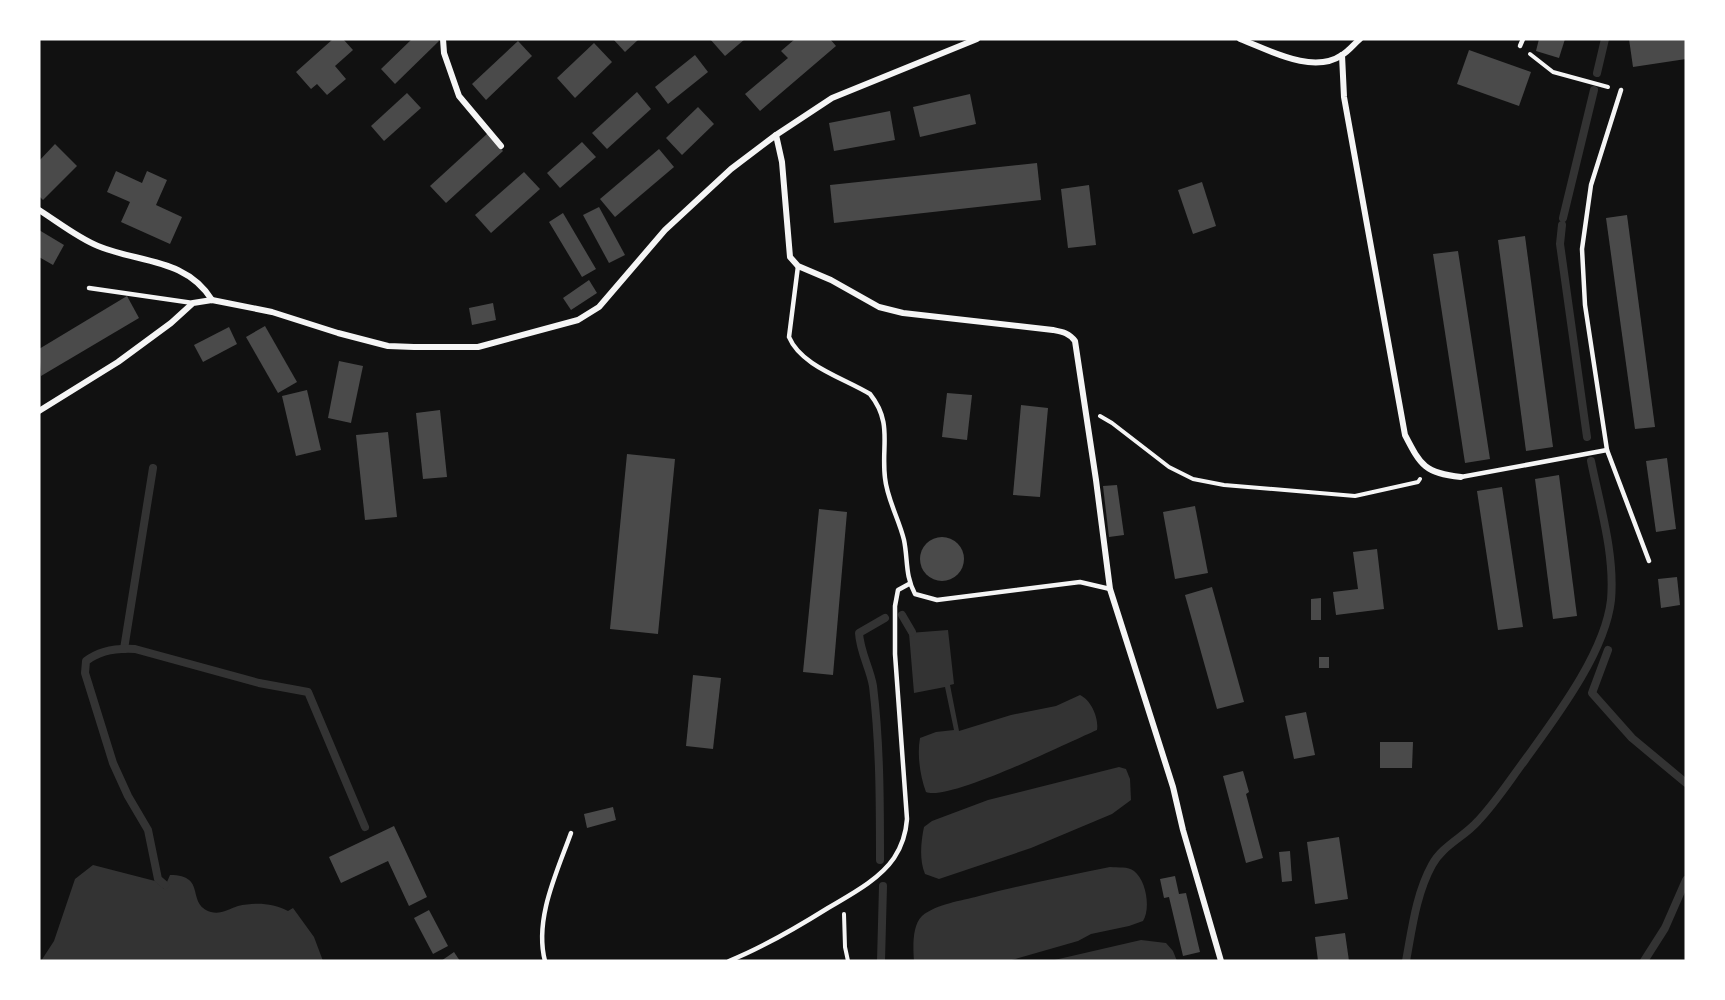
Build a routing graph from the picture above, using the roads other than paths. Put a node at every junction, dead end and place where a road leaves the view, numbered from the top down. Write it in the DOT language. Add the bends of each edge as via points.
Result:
graph roads {
  1 [pos="443,39"];
  2 [pos="977,39"];
  3 [pos="1240,39"];
  4 [pos="1360,39"];
  5 [pos="1523,39"];
  6 [pos="1520,46"];
  7 [pos="1342,55"];
  8 [pos="1621,90"];
  9 [pos="776,135"];
  10 [pos="501,146"];
  11 [pos="39,210"];
  12 [pos="798,266"];
  13 [pos="90,288"];
  14 [pos="212,300"];
  15 [pos="194,303"];
  16 [pos="39,411"];
  17 [pos="1607,450"];
  18 [pos="1461,477"];
  19 [pos="1649,561"];
  20 [pos="909,584"];
  21 [pos="1110,590"];
  22 [pos="571,833"];
  23 [pos="545,961"];
  24 [pos="729,961"];
  25 [pos="1221,961"];
  1 -- 10 [label="street" via="459,96"];
  2 -- 9 [label="street" via="832,98"];
  3 -- 7 [label="street" via="1307,62"];
  4 -- 7 [label="street"];
  5 -- 6 [label="lane"];
  7 -- 18 [label="street" via="1344,97 1406,435 1416,457 1427,469"];
  8 -- 17 [label="lane" via="1591,185 1582,249 1585,305"];
  9 -- 12 [label="street" via="790,257"];
  9 -- 14 [label="street" via="731,169 665,230 599,307 564,325 478,347 388,346 273,312"];
  11 -- 14 [label="street" via="98,246 191,276"];
  12 -- 20 [label="lane" via="789,337 806,360 861,388 878,403 886,431 885,479 904,541"];
  12 -- 21 [label="street" via="879,307 1071,336 1075,341"];
  13 -- 15 [label="lane"];
  14 -- 15 [label="street"];
  15 -- 16 [label="street" via="118,362"];
  17 -- 18 [label="lane"];
  17 -- 19 [label="lane"];
  20 -- 21 [label="lane" via="915,594 937,600 1080,582"];
  20 -- 24 [label="lane" via="898,590 895,606 906,832 894,858 860,889 796,928"];
  21 -- 25 [label="street" via="1173,787"];
  22 -- 23 [label="lane" via="542,926"];
}
